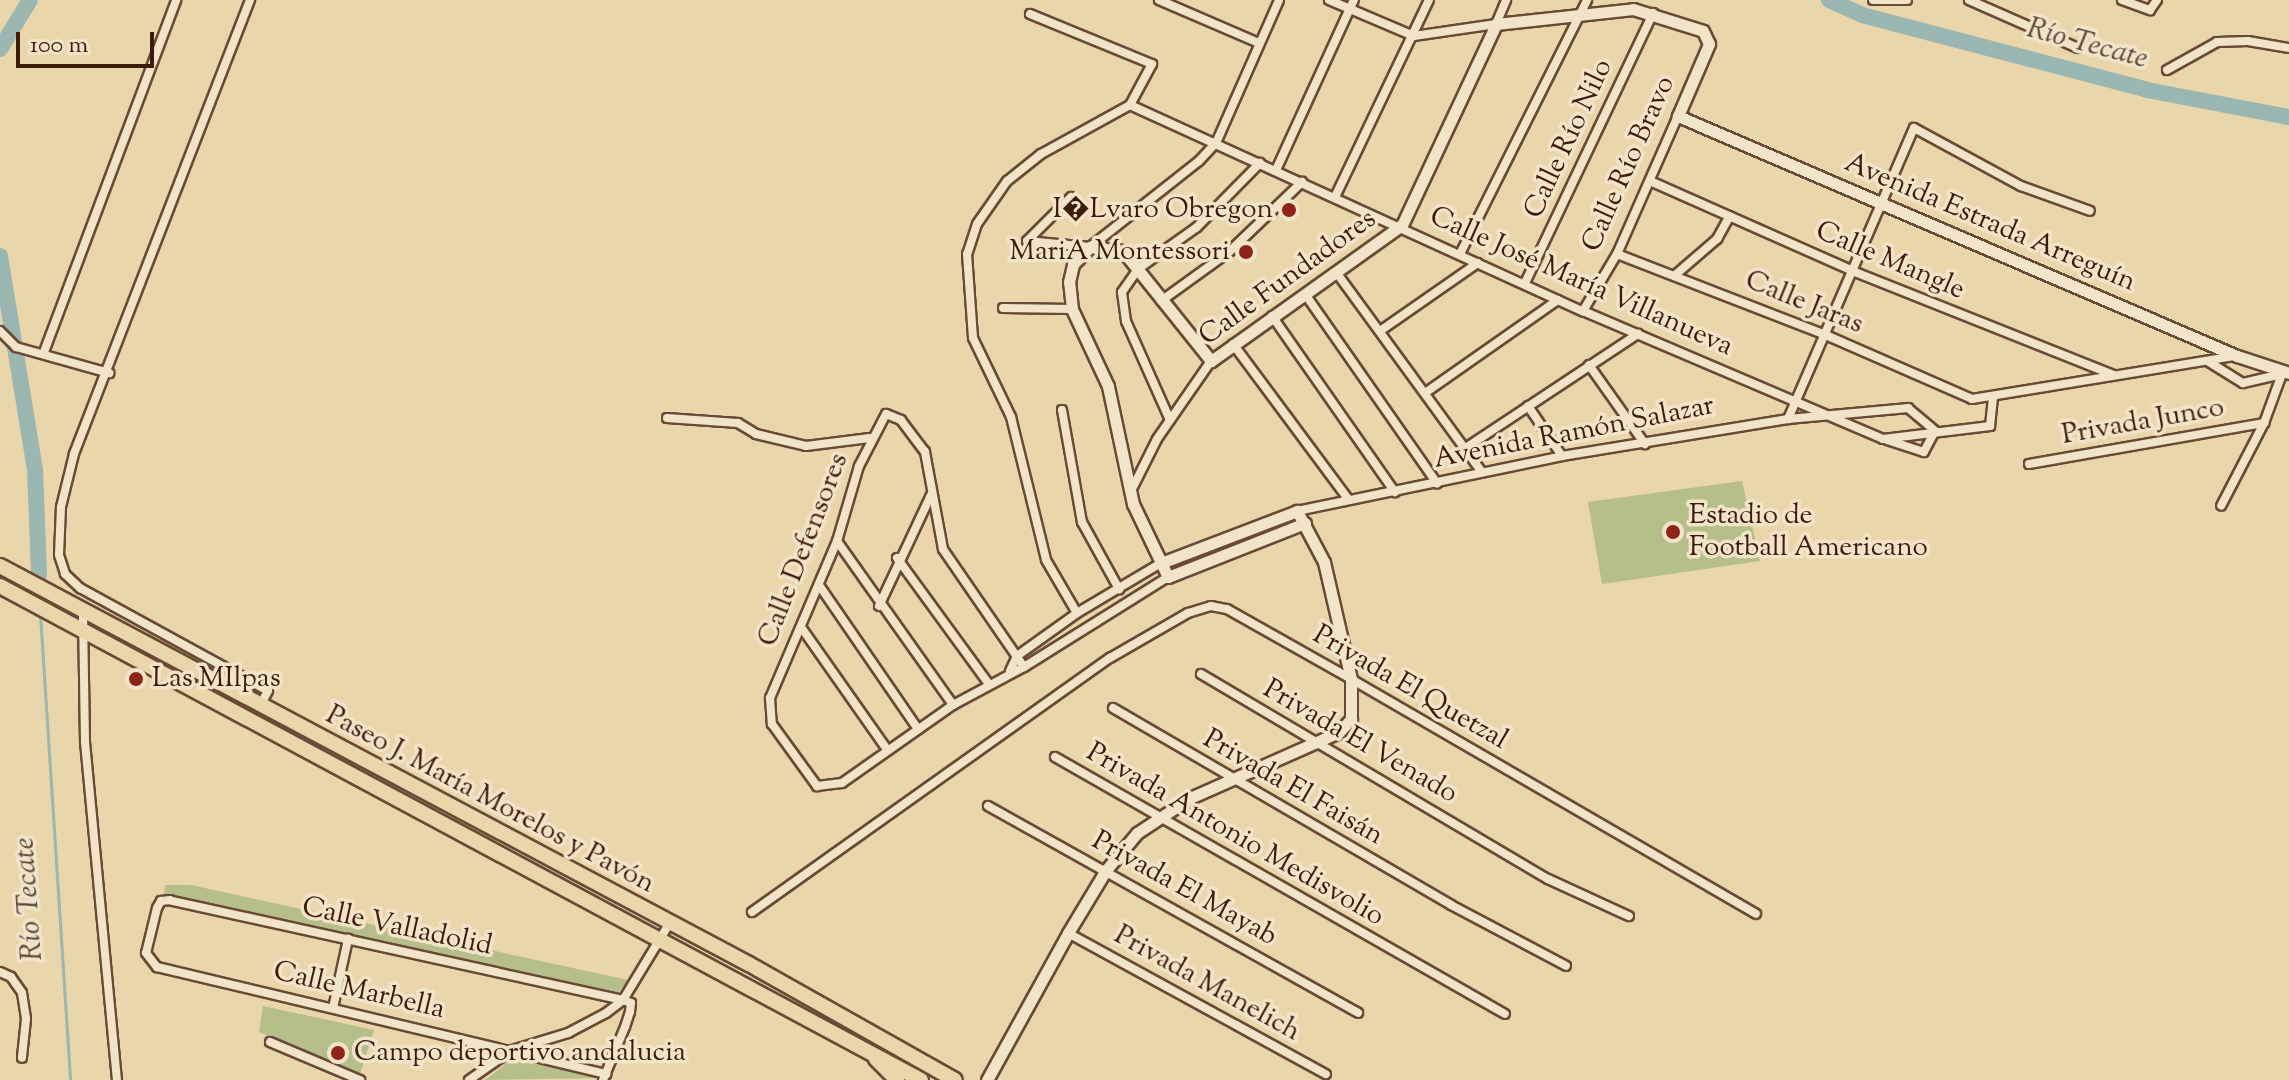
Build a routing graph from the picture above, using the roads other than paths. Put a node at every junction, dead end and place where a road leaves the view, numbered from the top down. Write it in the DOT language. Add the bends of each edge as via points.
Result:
graph roads {
  1 [pos="176,0"];
  2 [pos="250,0"];
  3 [pos="1159,0"];
  4 [pos="1279,0"];
  5 [pos="1329,0"];
  6 [pos="1429,0"];
  7 [pos="1506,0"];
  8 [pos="1873,0"];
  9 [pos="1907,0"];
  10 [pos="1969,0"];
  11 [pos="2122,0"];
  12 [pos="1352,4"];
  13 [pos="2155,4"];
  14 [pos="1584,5"];
  15 [pos="1653,13"];
  16 [pos="1030,14"];
  17 [pos="1496,24"];
  18 [pos="1414,36"];
  19 [pos="1259,43"];
  20 [pos="2078,48"];
  21 [pos="2289,48"];
  22 [pos="2167,70"];
  23 [pos="1130,105"];
  24 [pos="1678,116"];
  25 [pos="1216,143"];
  26 [pos="1260,163"];
  27 [pos="1276,170"];
  28 [pos="1650,181"];
  29 [pos="1302,182"];
  30 [pos="1071,197"];
  31 [pos="1335,197"];
  32 [pos="1882,202"];
  33 [pos="2090,211"];
  34 [pos="1730,216"];
  35 [pos="1402,225"];
  36 [pos="1090,247"];
  37 [pos="1460,254"];
  38 [pos="1617,254"];
  39 [pos="1478,263"];
  40 [pos="1138,269"];
  41 [pos="1336,272"];
  42 [pos="1855,272"];
  43 [pos="1674,276"];
  44 [pos="1525,283"];
  45 [pos="1305,294"];
  46 [pos="1558,300"];
  47 [pos="1161,301"];
  48 [pos="1003,308"];
  49 [pos="1072,309"];
  50 [pos="1583,311"];
  51 [pos="1272,316"];
  52 [pos="0,331"];
  53 [pos="1380,331"];
  54 [pos="1638,334"];
  55 [pos="1828,336"];
  56 [pos="1233,344"];
  57 [pos="44,352"];
  58 [pos="2237,356"];
  59 [pos="1211,361"];
  60 [pos="2209,362"];
  61 [pos="1589,365"];
  62 [pos="109,373"];
  63 [pos="2285,374"];
  64 [pos="2115,376"];
  65 [pos="1425,393"];
  66 [pos="1993,396"];
  67 [pos="1796,401"];
  68 [pos="1528,406"];
  69 [pos="1062,410"];
  70 [pos="667,418"];
  71 [pos="1788,419"];
  72 [pos="1839,419"];
  73 [pos="1170,420"];
  74 [pos="2264,423"];
  75 [pos="1935,431"];
  76 [pos="870,438"];
  77 [pos="1883,439"];
  78 [pos="1645,444"];
  79 [pos="1464,449"];
  80 [pos="1562,456"];
  81 [pos="2029,464"];
  82 [pos="1482,472"];
  83 [pos="1437,483"];
  84 [pos="1395,492"];
  85 [pos="1129,493"];
  86 [pos="932,494"];
  87 [pos="1348,499"];
  88 [pos="2221,506"];
  89 [pos="1320,507"];
  90 [pos="1297,511"];
  91 [pos="1305,523"];
  92 [pos="837,541"];
  93 [pos="897,558"];
  94 [pos="1161,563"];
  95 [pos="6,570"];
  96 [pos="1168,577"];
  97 [pos="819,585"];
  98 [pos="4,588"];
  99 [pos="1119,589"];
  100 [pos="879,606"];
  101 [pos="1077,613"];
  102 [pos="83,614"];
  103 [pos="801,627"];
  104 [pos="83,632"];
  105 [pos="1017,656"];
  106 [pos="1024,667"];
  107 [pos="1010,671"];
  108 [pos="1201,674"];
  109 [pos="1351,679"];
  110 [pos="988,683"];
  111 [pos="953,705"];
  112 [pos="259,707"];
  113 [pos="1113,708"];
  114 [pos="918,729"];
  115 [pos="1315,742"];
  116 [pos="886,748"];
  117 [pos="1055,757"];
  118 [pos="1232,778"];
  119 [pos="988,806"];
  120 [pos="1156,816"];
  121 [pos="1106,870"];
  122 [pos="752,912"];
  123 [pos="1756,914"];
  124 [pos="1629,916"];
  125 [pos="666,931"];
  126 [pos="1068,933"];
  127 [pos="348,939"];
  128 [pos="149,962"];
  129 [pos="1566,966"];
  130 [pos="0,972"];
  131 [pos="623,1000"];
  132 [pos="333,1008"];
  133 [pos="1358,1013"];
  134 [pos="1505,1014"];
  135 [pos="270,1042"];
  136 [pos="512,1050"];
  137 [pos="868,1050"];
  138 [pos="22,1058"];
  139 [pos="1326,1074"];
  140 [pos="604,1077"];
  141 [pos="986,1079"];
  142 [pos="117,1080"];
  143 [pos="360,1080"];
  144 [pos="469,1080"];
  145 [pos="897,1080"];
  146 [pos="921,1080"];
  147 [pos="955,1080"];
  1 -- 57 [label="street"];
  2 -- 62 [label="street"];
  3 -- 19 [label="street"];
  4 -- 19 [label="street"];
  5 -- 12 [label="street"];
  6 -- 18 [label="street"];
  7 -- 17 [label="street"];
  8 -- 9 [label="street"];
  10 -- 20 [label="street"];
  11 -- 13 [label="street" via="2143,10"];
  12 -- 18 [label="street"];
  12 -- 27 [label="street"];
  14 -- 15 [label="street"];
  14 -- 17 [label="street"];
  14 -- 37 [label="street"];
  15 -- 24 [label="street, Calle Río Bravo" via="1707,33 1709,44"];
  15 -- 44 [label="street, Calle Río Nilo"];
  16 -- 23 [label="street" via="1150,60 1152,69"];
  17 -- 18 [label="street"];
  17 -- 35 [label="street"];
  18 -- 31 [label="street"];
  19 -- 25 [label="street"];
  21 -- 22 [label="street" via="2217,42"];
  23 -- 25 [label="street, Calle José María Villanueva"];
  23 -- 101 [label="street" via="1014,174 985,210 967,254 973,338 1017,435 1046,560"];
  24 -- 28 [label="street, Calle Río Bravo"];
  24 -- 32 [label="street, Avenida Estrada Arreguín"];
  25 -- 26 [label="street, Calle José María Villanueva"];
  25 -- 36 [label="street" via="1174,185"];
  26 -- 27 [label="street, Calle José María Villanueva"];
  26 -- 40 [label="street" via="1197,227"];
  27 -- 29 [label="street, Calle José María Villanueva"];
  28 -- 34 [label="street, Calle Mangle"];
  28 -- 38 [label="street, Calle Río Bravo"];
  29 -- 31 [label="street, Calle José María Villanueva"];
  29 -- 47 [label="street" via="1230,251"];
  30 -- 36 [label="street" via="1027,236 1037,243"];
  31 -- 35 [label="street, Calle José María Villanueva"];
  32 -- 33 [label="street" via="1914,128 2021,186"];
  32 -- 42 [label="street"];
  32 -- 58 [label="street, Avenida Estrada Arreguín"];
  34 -- 42 [label="street, Calle Mangle"];
  34 -- 43 [label="street" via="1717,239"];
  35 -- 37 [label="street, Calle José María Villanueva"];
  35 -- 41 [label="street, Calle Fundadores"];
  36 -- 40 [label="street" via="1115,247"];
  36 -- 49 [label="street" via="1070,272"];
  37 -- 39 [label="street, Calle José María Villanueva"];
  38 -- 43 [label="street, Calle Jaras"];
  38 -- 50 [label="street, Calle Río Bravo"];
  39 -- 44 [label="street, Calle José María Villanueva"];
  39 -- 53 [label="street"];
  40 -- 47 [label="street"];
  40 -- 73 [label="street" via="1125,285 1122,307"];
  41 -- 45 [label="street, Calle Fundadores"];
  41 -- 53 [label="street"];
  42 -- 55 [label="street"];
  42 -- 64 [label="street, Calle Mangle"];
  43 -- 55 [label="street, Calle Jaras"];
  44 -- 46 [label="street, Calle José María Villanueva"];
  45 -- 51 [label="street, Calle Fundadores"];
  45 -- 83 [label="street"];
  46 -- 50 [label="street, Calle José María Villanueva"];
  46 -- 65 [label="street"];
  47 -- 59 [label="street"];
  48 -- 49 [label="street"];
  49 -- 85 [label="street" via="1108,386"];
  50 -- 54 [label="street, Calle José María Villanueva"];
  51 -- 56 [label="street, Calle Fundadores"];
  51 -- 84 [label="street"];
  52 -- 57 [label="street" via="16,347"];
  53 -- 65 [label="street"];
  54 -- 61 [label="street"];
  54 -- 67 [label="street, Calle José María Villanueva"];
  55 -- 66 [label="street, Calle Jaras" via="1972,399"];
  55 -- 67 [label="street"];
  56 -- 59 [label="street, Calle Fundadores"];
  56 -- 87 [label="street"];
  57 -- 62 [label="street"];
  58 -- 60 [label="street"];
  58 -- 63 [label="street, Avenida Estrada Arreguín"];
  59 -- 73 [label="street, Calle Fundadores"];
  60 -- 63 [label="street" via="2243,383"];
  60 -- 64 [label="street"];
  61 -- 68 [label="street"];
  61 -- 78 [label="street"];
  62 -- 112 [label="street" via="64,487 60,564 80,588 268,691"];
  63 -- 74 [label="street"];
  64 -- 66 [label="street"];
  65 -- 79 [label="street"];
  66 -- 75 [label="street" via="1990,426"];
  67 -- 71 [label="street"];
  67 -- 72 [label="street, Calle José María Villanueva"];
  68 -- 79 [label="street"];
  68 -- 80 [label="street"];
  69 -- 99 [label="street" via="1082,522"];
  70 -- 76 [label="street" via="738,423 756,434 806,446"];
  71 -- 72 [label="street, Avenida Ramón Salazar"];
  71 -- 78 [label="street, Avenida Ramón Salazar"];
  72 -- 75 [label="street, Avenida Ramón Salazar" via="1908,408"];
  72 -- 77 [label="street, Avenida Ramón Salazar"];
  73 -- 85 [label="street, Calle Fundadores"];
  74 -- 81 [label="street, Privada Junco"];
  74 -- 88 [label="street"];
  75 -- 77 [label="street"];
  75 -- 77 [label="street, Avenida Ramón Salazar" via="1924,452"];
  76 -- 86 [label="street, Calle Defensores" via="886,414 901,420 925,452"];
  76 -- 92 [label="street, Calle Defensores"];
  78 -- 80 [label="street, Avenida Ramón Salazar"];
  79 -- 82 [label="street"];
  80 -- 82 [label="street, Avenida Ramón Salazar"];
  82 -- 83 [label="street, Avenida Ramón Salazar"];
  83 -- 84 [label="street, Avenida Ramón Salazar"];
  84 -- 87 [label="street, Avenida Ramón Salazar"];
  85 -- 94 [label="street"];
  86 -- 93 [label="street"];
  86 -- 105 [label="street" via="943,549"];
  87 -- 89 [label="street, Avenida Ramón Salazar"];
  89 -- 90 [label="street, Avenida Ramón Salazar"];
  89 -- 91 [label="street"];
  90 -- 91 [label="street"];
  90 -- 94 [label="street, Avenida Ramón Salazar"];
  91 -- 96 [label="street"];
  91 -- 109 [label="street" via="1324,562"];
  92 -- 97 [label="street, Calle Defensores"];
  92 -- 100 [label="street"];
  93 -- 100 [label="street"];
  93 -- 110 [label="street"];
  94 -- 96 [label="street"];
  94 -- 99 [label="street, Avenida Ramón Salazar"];
  95 -- 102 [label="highway, Paseo J. María Morelos y Pavón"];
  96 -- 106 [label="street"];
  97 -- 103 [label="street, Calle Defensores"];
  97 -- 114 [label="street"];
  98 -- 104 [label="highway, Paseo J. María Morelos y Pavón"];
  99 -- 101 [label="street, Avenida Ramón Salazar"];
  100 -- 111 [label="street"];
  101 -- 105 [label="street, Avenida Ramón Salazar"];
  102 -- 104 [label="street"];
  102 -- 112 [label="highway, Paseo J. María Morelos y Pavón"];
  103 -- 116 [label="street"];
  103 -- 116 [label="street, Calle Defensores" via="769,706 772,724 813,783 842,783"];
  104 -- 125 [label="highway, Paseo J. María Morelos y Pavón"];
  104 -- 142 [label="street" via="85,742"];
  105 -- 106 [label="street"];
  105 -- 107 [label="street, Avenida Ramón Salazar"];
  106 -- 107 [label="street"];
  107 -- 110 [label="street"];
  108 -- 115 [label="street, Privada El Venado"];
  109 -- 115 [label="street" via="1349,723"];
  109 -- 122 [label="street, Privada El Quetzal" via="1227,609 1197,609 1110,658"];
  109 -- 123 [label="street, Privada El Quetzal"];
  110 -- 111 [label="street"];
  111 -- 114 [label="street"];
  112 -- 125 [label="highway, Paseo J. María Morelos y Pavón"];
  113 -- 118 [label="street, Privada El Faisán"];
  114 -- 116 [label="street"];
  115 -- 118 [label="street"];
  115 -- 124 [label="street, Privada El Venado" via="1548,879"];
  117 -- 120 [label="street, Privada Antonio Medisvolio"];
  118 -- 120 [label="street"];
  118 -- 129 [label="street, Privada El Faisán"];
  119 -- 121 [label="street, Privada El Mayab"];
  120 -- 121 [label="street"];
  120 -- 134 [label="street, Privada Antonio Medisvolio"];
  121 -- 126 [label="street"];
  121 -- 133 [label="street, Privada El Mayab"];
  125 -- 131 [label="street"];
  125 -- 137 [label="highway, Paseo J. María Morelos y Pavón"];
  125 -- 147 [label="highway, Paseo J. María Morelos y Pavón"];
  126 -- 139 [label="street, Privada Manelich"];
  126 -- 141 [label="street"];
  127 -- 128 [label="street, Calle Valladolid" via="161,901 146,953"];
  127 -- 131 [label="street, Calle Valladolid"];
  127 -- 132 [label="street"];
  128 -- 132 [label="street, Calle Marbella"];
  130 -- 138 [label="street" via="22,993"];
  131 -- 136 [label="street" via="568,1033"];
  131 -- 140 [label="street" via="631,1003 630,1012"];
  132 -- 136 [label="street, Calle Marbella"];
  135 -- 143 [label="street"];
  136 -- 140 [label="street, Calle Marbella"];
  136 -- 144 [label="street"];
  137 -- 145 [label="highway"];
  137 -- 146 [label="highway, Paseo J. María Morelos y Pavón"];
}
